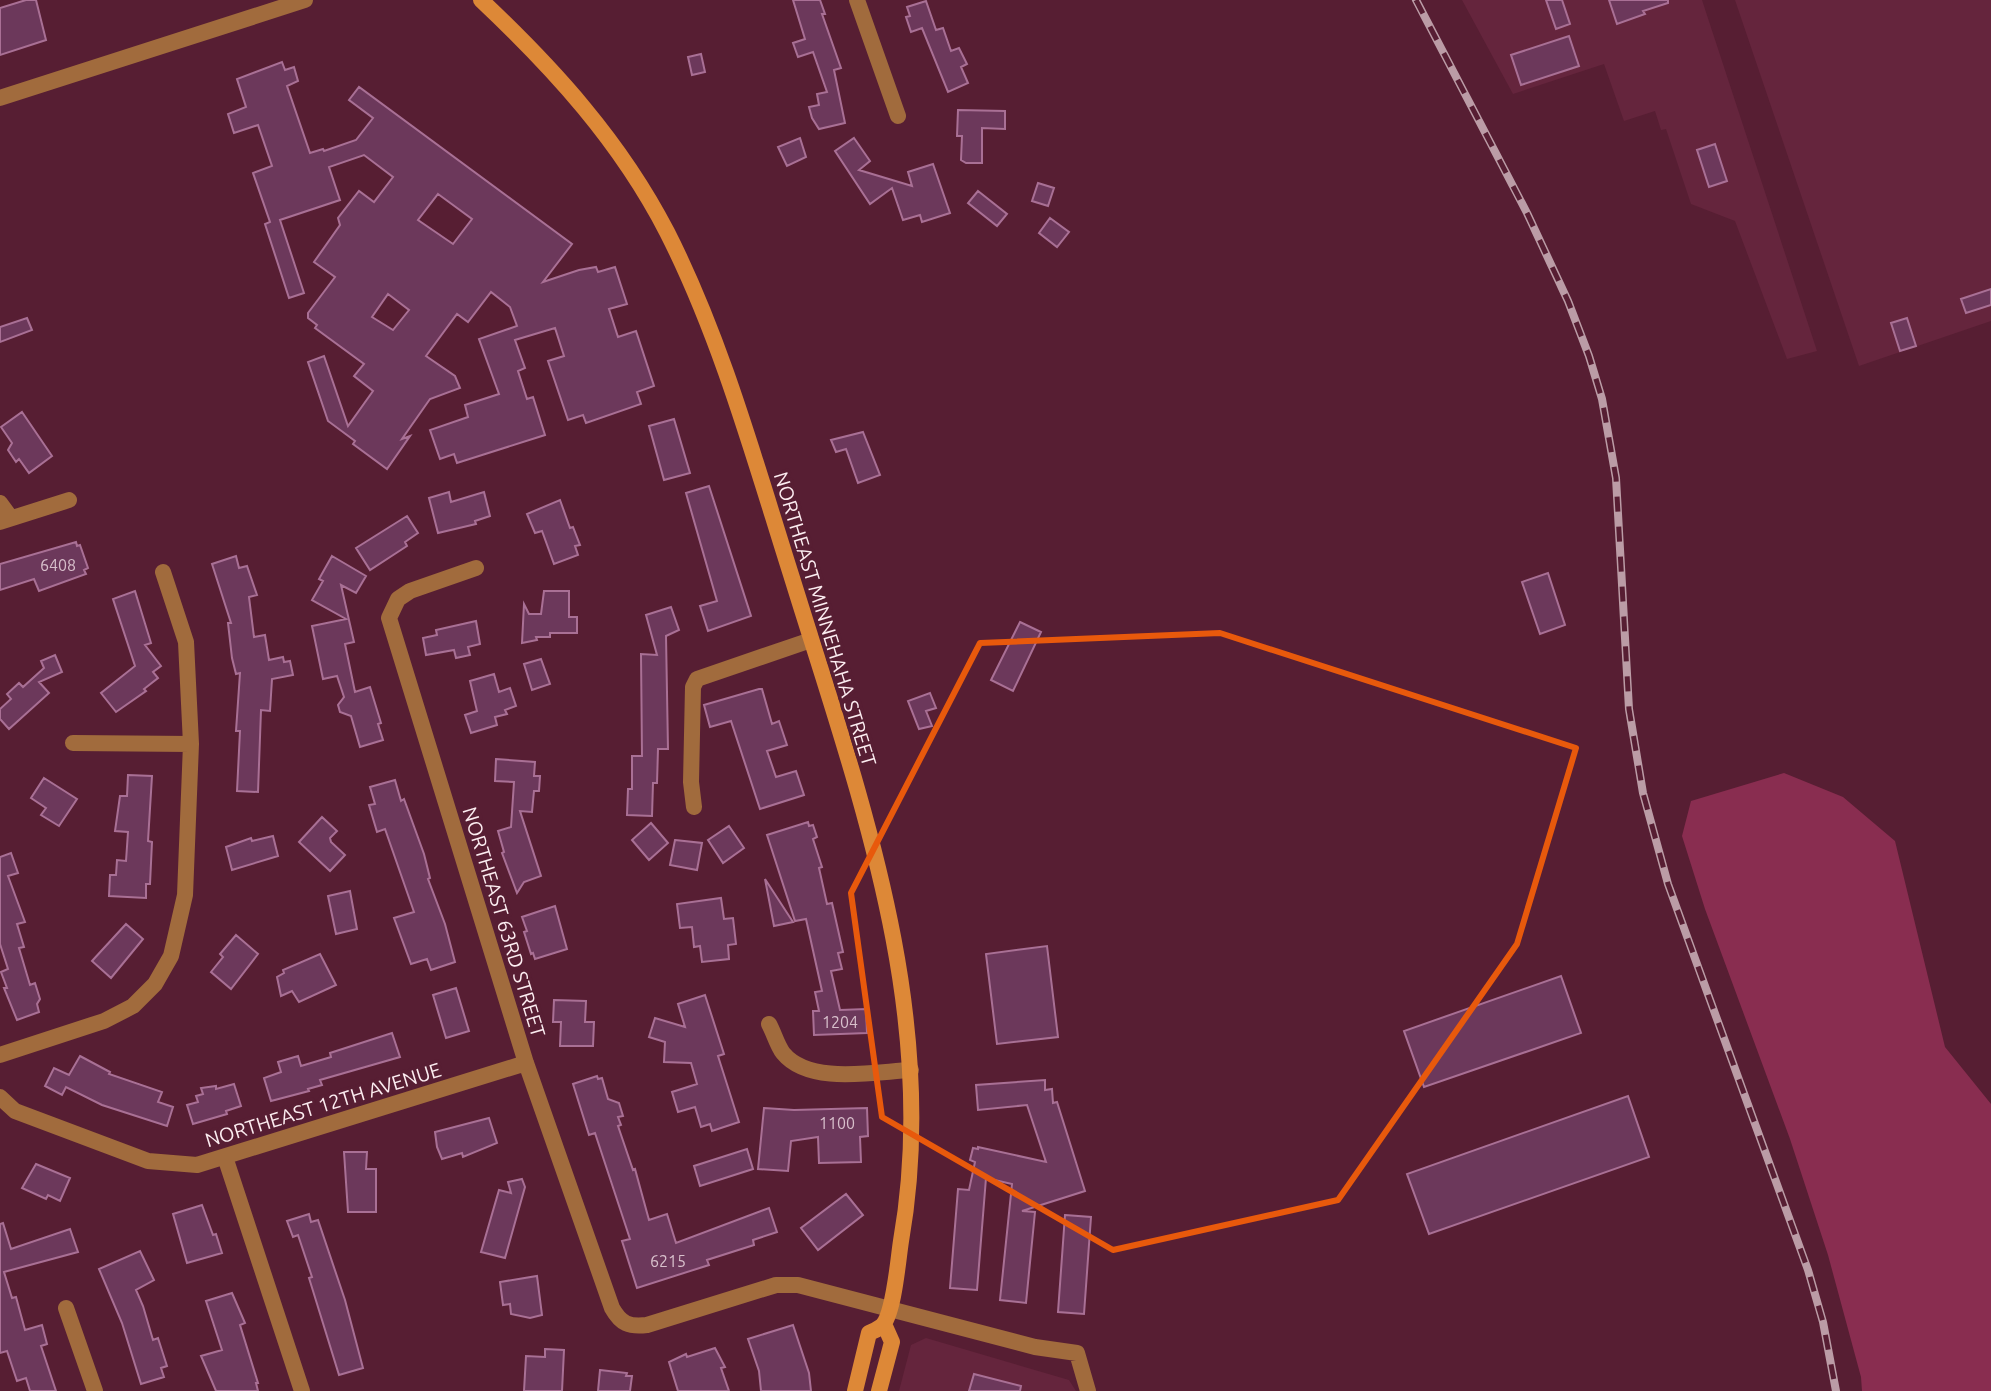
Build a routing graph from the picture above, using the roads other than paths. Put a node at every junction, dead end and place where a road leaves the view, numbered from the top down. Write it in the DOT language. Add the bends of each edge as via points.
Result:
graph roads {
  1 [pos="305,0"];
  2 [pos="481,0"];
  3 [pos="857,0"];
  4 [pos="0,98"];
  5 [pos="898,116"];
  6 [pos="69,500"];
  7 [pos="0,503"];
  8 [pos="6,520"];
  9 [pos="476,568"];
  10 [pos="163,572"];
  11 [pos="811,640"];
  12 [pos="73,743"];
  13 [pos="191,744"];
  14 [pos="694,807"];
  15 [pos="769,1024"];
  16 [pos="0,1055"];
  17 [pos="526,1063"];
  18 [pos="911,1070"];
  19 [pos="0,1097"];
  20 [pos="225,1157"];
  21 [pos="890,1307"];
  22 [pos="66,1308"];
  23 [pos="884,1324"];
  24 [pos="95,1391"];
  25 [pos="302,1391"];
  26 [pos="855,1391"];
  27 [pos="879,1391"];
  28 [pos="1088,1391"];
  1 -- 4 [label="street"];
  2 -- 11 [label="main road, NORTHEAST MINNEHAHA STREET" via="582,103 668,234 731,390"];
  3 -- 5 [label="street"];
  6 -- 8 [label="street"];
  7 -- 8 [label="street"];
  9 -- 17 [label="street, NORTHEAST 63RD STREET" via="410,591 398,599 389,618"];
  10 -- 13 [label="street" via="186,642"];
  11 -- 14 [label="street" via="697,679"];
  11 -- 18 [label="main road, NORTHEAST MINNEHAHA STREET" via="883,884 904,992"];
  12 -- 13 [label="street"];
  13 -- 16 [label="street" via="185,895 171,956 155,984 133,1006 104,1021"];
  15 -- 18 [label="street" via="781,1051 804,1069"];
  17 -- 20 [label="street, NORTHEAST 12TH AVENUE"];
  17 -- 21 [label="street, NORTHEAST 63RD STREET" via="618,1320 632,1327 776,1285 807,1286"];
  18 -- 21 [label="main road, NORTHEAST MINNEHAHA STREET" via="904,1229"];
  19 -- 20 [label="street, NORTHEAST 12TH AVENUE" via="15,1111 148,1161 197,1165"];
  20 -- 25 [label="street"];
  21 -- 23 [label="main road, NORTHEAST MINNEHAHA STREET"];
  21 -- 28 [label="street" via="1035,1347 1077,1353"];
  22 -- 24 [label="street"];
  23 -- 26 [label="main road, NORTHEAST MINNEHAHA STREET" via="869,1333"];
  23 -- 27 [label="main road, NORTHEAST MINNEHAHA STREET" via="892,1342"];
}
